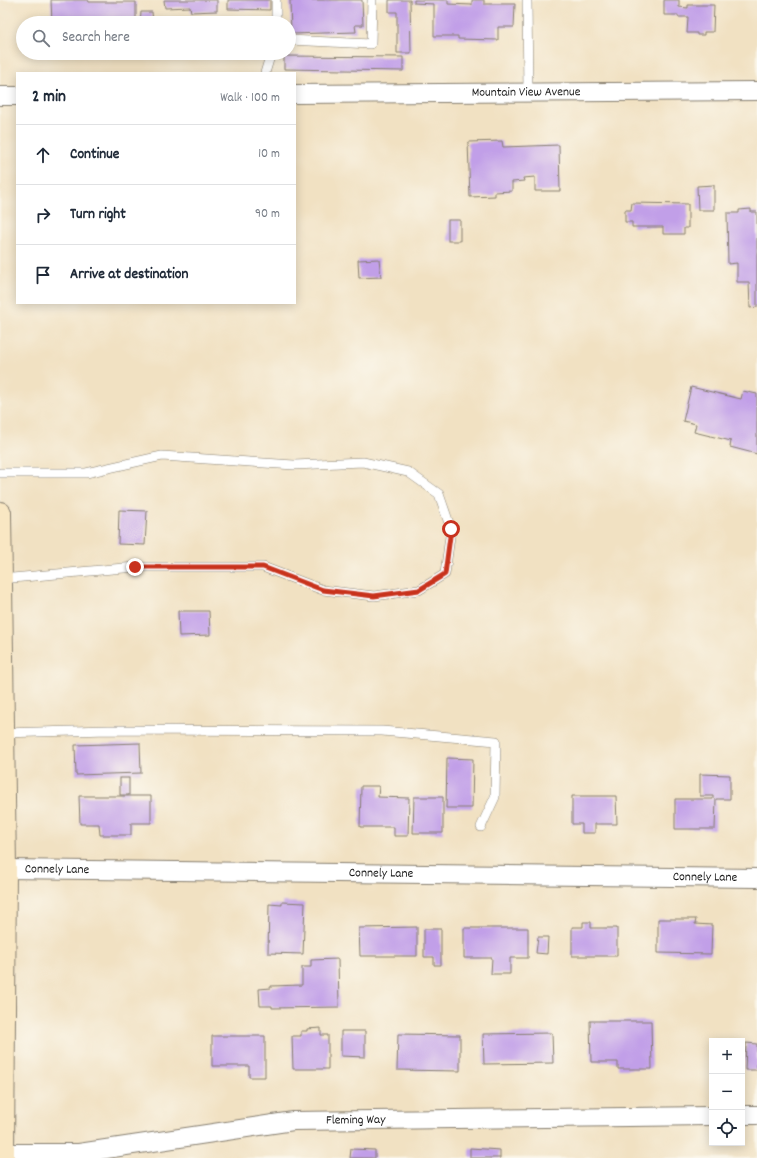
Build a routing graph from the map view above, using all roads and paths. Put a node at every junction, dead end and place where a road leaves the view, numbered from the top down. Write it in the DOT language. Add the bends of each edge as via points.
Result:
graph roads {
  1 [pos="276,0"];
  2 [pos="372,0"];
  3 [pos="527,0"];
  4 [pos="276,16"];
  5 [pos="296,40"];
  6 [pos="269,60"];
  7 [pos="265,72"];
  8 [pos="757,91"];
  9 [pos="528,93"];
  10 [pos="296,94"];
  11 [pos="0,96"];
  12 [pos="16,96"];
  13 [pos="0,472"];
  14 [pos="0,513"];
  15 [pos="1,579"];
  16 [pos="4,733"];
  17 [pos="2,755"];
  18 [pos="481,827"];
  19 [pos="757,878"];
  20 [pos="3,881"];
  21 [pos="745,1115"];
  22 [pos="757,1115"];
  23 [pos="709,1116"];
  24 [pos="3,1156"];
  1 -- 4 [label="lane"];
  2 -- 5 [label="lane" via="371,44"];
  3 -- 9 [label="lane"];
  6 -- 7 [label="lane"];
  8 -- 9 [label="street, Mountain View Avenue"];
  9 -- 10 [label="street, Mountain View Avenue"];
  11 -- 12 [label="street"];
  13 -- 15 [label="lane" via="86,473 162,456 294,465 363,462 408,472 439,494 451,529 445,574 419,590 374,596 323,590 263,567 135,567"];
  14 -- 15 [label="main road"];
  15 -- 16 [label="main road"];
  16 -- 17 [label="main road"];
  16 -- 18 [label="lane" via="108,730 382,731 496,741 495,797"];
  17 -- 20 [label="main road"];
  19 -- 20 [label="street, Connely Lane"];
  20 -- 24 [label="main road"];
  21 -- 22 [label="street"];
  23 -- 24 [label="street, Fleming Way" via="293,1121 79,1153"];
}
